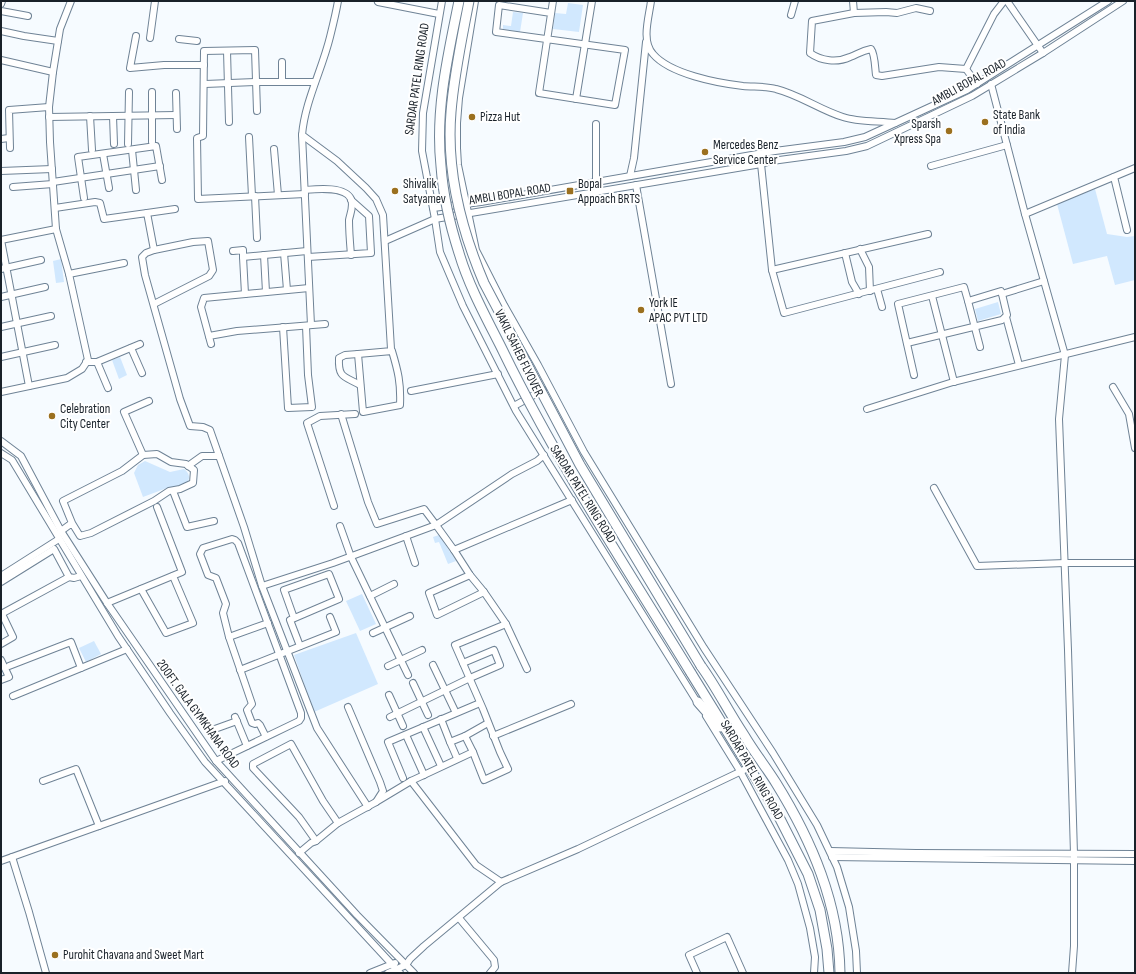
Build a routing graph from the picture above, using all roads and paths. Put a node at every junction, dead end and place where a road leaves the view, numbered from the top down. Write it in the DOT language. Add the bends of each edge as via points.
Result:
graph roads {
  1 [pos="2,1"];
  2 [pos="69,1"];
  3 [pos="155,1"];
  4 [pos="338,1"];
  5 [pos="379,1"];
  6 [pos="442,1"];
  7 [pos="458,1"];
  8 [pos="469,1"];
  9 [pos="475,1"];
  10 [pos="553,1"];
  11 [pos="592,1"];
  12 [pos="651,1"];
  13 [pos="795,1"];
  14 [pos="853,1"];
  15 [pos="1004,1"];
  16 [pos="1008,1"];
  17 [pos="1108,1"];
  18 [pos="1123,1"];
  19 [pos="1,4"];
  20 [pos="403,4"];
  21 [pos="1,10"];
  22 [pos="930,11"];
  23 [pos="551,13"];
  24 [pos="854,13"];
  25 [pos="440,14"];
  26 [pos="791,15"];
  27 [pos="28,16"];
  28 [pos="1,31"];
  29 [pos="136,36"];
  30 [pos="150,38"];
  31 [pos="548,38"];
  32 [pos="179,39"];
  33 [pos="647,40"];
  34 [pos="58,41"];
  35 [pos="196,41"];
  36 [pos="585,44"];
  37 [pos="1038,45"];
  38 [pos="227,51"];
  39 [pos="1043,53"];
  40 [pos="1,60"];
  41 [pos="282,62"];
  42 [pos="204,65"];
  43 [pos="966,69"];
  44 [pos="53,72"];
  45 [pos="255,82"];
  46 [pos="282,82"];
  47 [pos="315,82"];
  48 [pos="228,83"];
  49 [pos="205,84"];
  50 [pos="977,84"];
  51 [pos="991,84"];
  52 [pos="967,90"];
  53 [pos="128,92"];
  54 [pos="152,92"];
  55 [pos="176,93"];
  56 [pos="972,96"];
  57 [pos="576,99"];
  58 [pos="49,108"];
  59 [pos="257,112"];
  60 [pos="176,115"];
  61 [pos="90,116"];
  62 [pos="113,116"];
  63 [pos="128,116"];
  64 [pos="152,116"];
  65 [pos="49,117"];
  66 [pos="229,122"];
  67 [pos="896,123"];
  68 [pos="596,124"];
  69 [pos="177,129"];
  70 [pos="302,135"];
  71 [pos="249,137"];
  72 [pos="9,138"];
  73 [pos="1,139"];
  74 [pos="152,142"];
  75 [pos="114,144"];
  76 [pos="128,144"];
  77 [pos="1007,145"];
  78 [pos="10,148"];
  79 [pos="274,149"];
  80 [pos="92,150"];
  81 [pos="132,150"];
  82 [pos="103,154"];
  83 [pos="761,164"];
  84 [pos="160,166"];
  85 [pos="930,166"];
  86 [pos="52,168"];
  87 [pos="1135,168"];
  88 [pos="1,170"];
  89 [pos="134,170"];
  90 [pos="107,174"];
  91 [pos="630,176"];
  92 [pos="1114,177"];
  93 [pos="81,178"];
  94 [pos="162,180"];
  95 [pos="596,182"];
  96 [pos="53,183"];
  97 [pos="636,185"];
  98 [pos="13,187"];
  99 [pos="109,188"];
  100 [pos="136,190"];
  101 [pos="305,192"];
  102 [pos="278,195"];
  103 [pos="253,196"];
  104 [pos="84,198"];
  105 [pos="351,200"];
  106 [pos="466,204"];
  107 [pos="55,208"];
  108 [pos="433,208"];
  109 [pos="175,209"];
  110 [pos="467,212"];
  111 [pos="147,213"];
  112 [pos="1025,214"];
  113 [pos="435,218"];
  114 [pos="56,229"];
  115 [pos="1127,230"];
  116 [pos="928,234"];
  117 [pos="257,238"];
  118 [pos="1,240"];
  119 [pos="385,241"];
  120 [pos="154,250"];
  121 [pos="860,250"];
  122 [pos="233,251"];
  123 [pos="284,253"];
  124 [pos="845,253"];
  125 [pos="308,254"];
  126 [pos="264,255"];
  127 [pos="351,255"];
  128 [pos="243,257"];
  129 [pos="41,260"];
  130 [pos="124,263"];
  131 [pos="4,268"];
  132 [pos="772,270"];
  133 [pos="940,272"];
  134 [pos="69,274"];
  135 [pos="1044,281"];
  136 [pos="46,287"];
  137 [pos="309,288"];
  138 [pos="877,289"];
  139 [pos="287,290"];
  140 [pos="870,291"];
  141 [pos="266,292"];
  142 [pos="245,294"];
  143 [pos="859,294"];
  144 [pos="1002,294"];
  145 [pos="12,295"];
  146 [pos="932,296"];
  147 [pos="1,297"];
  148 [pos="968,300"];
  149 [pos="154,304"];
  150 [pos="882,307"];
  151 [pos="51,316"];
  152 [pos="1006,317"];
  153 [pos="17,323"];
  154 [pos="325,324"];
  155 [pos="308,326"];
  156 [pos="975,326"];
  157 [pos="1,327"];
  158 [pos="283,327"];
  159 [pos="941,335"];
  160 [pos="209,336"];
  161 [pos="1135,337"];
  162 [pos="140,344"];
  163 [pos="211,344"];
  164 [pos="907,344"];
  165 [pos="55,345"];
  166 [pos="980,347"];
  167 [pos="131,348"];
  168 [pos="392,351"];
  169 [pos="22,352"];
  170 [pos="358,354"];
  171 [pos="1065,355"];
  172 [pos="1,357"];
  173 [pos="86,362"];
  174 [pos="98,362"];
  175 [pos="1019,365"];
  176 [pos="142,373"];
  177 [pos="498,374"];
  178 [pos="914,375"];
  179 [pos="954,382"];
  180 [pos="671,384"];
  181 [pos="360,385"];
  182 [pos="29,386"];
  183 [pos="550,386"];
  184 [pos="1113,387"];
  185 [pos="108,388"];
  186 [pos="411,390"];
  187 [pos="1,392"];
  188 [pos="149,401"];
  189 [pos="514,406"];
  190 [pos="867,409"];
  191 [pos="341,414"];
  192 [pos="355,414"];
  193 [pos="1,441"];
  194 [pos="1135,448"];
  195 [pos="1,452"];
  196 [pos="143,455"];
  197 [pos="219,456"];
  198 [pos="544,456"];
  199 [pos="188,466"];
  200 [pos="934,488"];
  201 [pos="173,490"];
  202 [pos="572,500"];
  203 [pos="334,506"];
  204 [pos="157,507"];
  205 [pos="214,521"];
  206 [pos="72,523"];
  207 [pos="340,526"];
  208 [pos="436,526"];
  209 [pos="61,531"];
  210 [pos="406,536"];
  211 [pos="59,539"];
  212 [pos="454,550"];
  213 [pos="351,556"];
  214 [pos="415,563"];
  215 [pos="1065,563"];
  216 [pos="1135,563"];
  217 [pos="470,575"];
  218 [pos="1,576"];
  219 [pos="81,576"];
  220 [pos="173,576"];
  221 [pos="69,577"];
  222 [pos="1,582"];
  223 [pos="394,584"];
  224 [pos="262,586"];
  225 [pos="141,589"];
  226 [pos="484,592"];
  227 [pos="370,596"];
  228 [pos="107,603"];
  229 [pos="1,606"];
  230 [pos="3,613"];
  231 [pos="410,616"];
  232 [pos="330,617"];
  233 [pos="294,618"];
  234 [pos="268,623"];
  235 [pos="506,624"];
  236 [pos="386,628"];
  237 [pos="373,633"];
  238 [pos="229,637"];
  239 [pos="1,644"];
  240 [pos="300,646"];
  241 [pos="127,649"];
  242 [pos="422,650"];
  243 [pos="288,651"];
  244 [pos="280,655"];
  245 [pos="1,660"];
  246 [pos="401,660"];
  247 [pos="463,663"];
  248 [pos="433,665"];
  249 [pos="715,665"];
  250 [pos="9,666"];
  251 [pos="388,666"];
  252 [pos="81,668"];
  253 [pos="527,669"];
  254 [pos="703,669"];
  255 [pos="240,670"];
  256 [pos="408,675"];
  257 [pos="470,678"];
  258 [pos="690,679"];
  259 [pos="1,680"];
  260 [pos="413,684"];
  261 [pos="445,691"];
  262 [pos="389,695"];
  263 [pos="13,696"];
  264 [pos="422,702"];
  265 [pos="698,702"];
  266 [pos="480,703"];
  267 [pos="571,704"];
  268 [pos="348,707"];
  269 [pos="455,710"];
  270 [pos="745,710"];
  271 [pos="397,714"];
  272 [pos="428,715"];
  273 [pos="390,717"];
  274 [pos="732,717"];
  275 [pos="441,720"];
  276 [pos="488,723"];
  277 [pos="403,726"];
  278 [pos="423,727"];
  279 [pos="212,730"];
  280 [pos="406,735"];
  281 [pos="465,736"];
  282 [pos="493,736"];
  283 [pos="266,737"];
  284 [pos="450,742"];
  285 [pos="247,746"];
  286 [pos="738,748"];
  287 [pos="473,752"];
  288 [pos="457,758"];
  289 [pos="216,761"];
  290 [pos="441,766"];
  291 [pos="750,767"];
  292 [pos="740,771"];
  293 [pos="424,775"];
  294 [pos="403,778"];
  295 [pos="232,779"];
  296 [pos="43,781"];
  297 [pos="224,782"];
  298 [pos="411,782"];
  299 [pos="376,802"];
  300 [pos="368,807"];
  301 [pos="338,823"];
  302 [pos="99,826"];
  303 [pos="316,841"];
  304 [pos="299,853"];
  305 [pos="831,854"];
  306 [pos="1074,854"];
  307 [pos="1135,854"];
  308 [pos="12,858"];
  309 [pos="1,861"];
  310 [pos="1074,861"];
  311 [pos="1135,861"];
  312 [pos="501,882"];
  313 [pos="459,918"];
  314 [pos="403,963"];
  315 [pos="392,964"];
  316 [pos="398,971"];
  317 [pos="46,973"];
  318 [pos="370,973"];
  319 [pos="388,973"];
  320 [pos="414,973"];
  321 [pos="490,973"];
  322 [pos="697,973"];
  323 [pos="743,973"];
  324 [pos="814,973"];
  325 [pos="829,973"];
  326 [pos="840,973"];
  327 [pos="857,973"];
  328 [pos="1072,973"];
  1 -- 19 [label="street"];
  2 -- 34 [label="street"];
  3 -- 30 [label="street"];
  4 -- 47 [label="street" via="330,38"];
  5 -- 20 [label="street"];
  6 -- 25 [label="street, SARDAR PATEL RING ROAD"];
  7 -- 258 [label="highway, VAKIL SAHEB FLYOVER, bridge" via="445,69 440,125 441,166 446,202 459,254 525,397"];
  8 -- 254 [label="highway, VAKIL SAHEB FLYOVER, bridge" via="450,113 450,146 458,204 472,253 484,283 580,465"];
  9 -- 106 [label="street, SARDAR PATEL RING ROAD" via="457,123 458,165"];
  10 -- 23 [label="street"];
  11 -- 36 [label="street"];
  12 -- 33 [label="street"];
  13 -- 26 [label="street"];
  14 -- 24 [label="street"];
  15 -- 43 [label="street" via="994,14"];
  16 -- 37 [label="street"];
  17 -- 37 [label="street, AMBLI BOPAL ROAD"];
  18 -- 39 [label="street, AMBLI BOPAL ROAD"];
  20 -- 25 [label="street"];
  21 -- 27 [label="street"];
  22 -- 24 [label="street" via="916,8 897,13"];
  23 -- 31 [label="street"];
  23 -- 31 [label="street" via="499,5 496,32"];
  24 -- 43 [label="street" via="812,21 810,53 816,58 833,61 871,49 874,53 876,75 882,76 939,67"];
  25 -- 108 [label="street, SARDAR PATEL RING ROAD" via="422,127 423,162"];
  28 -- 34 [label="street"];
  29 -- 42 [label="street" via="130,68"];
  31 -- 36 [label="street"];
  31 -- 57 [label="street" via="539,93"];
  32 -- 35 [label="street"];
  33 -- 67 [label="street" via="652,53 665,65 684,74 733,85 774,88 795,94 845,118"];
  33 -- 91 [label="street"];
  34 -- 44 [label="street"];
  36 -- 57 [label="street"];
  36 -- 57 [label="street" via="624,50 622,64 615,105"];
  37 -- 39 [label="street"];
  37 -- 50 [label="street, AMBLI BOPAL ROAD"];
  38 -- 42 [label="street" via="204,51"];
  38 -- 45 [label="street" via="255,50"];
  38 -- 48 [label="street"];
  39 -- 51 [label="street, AMBLI BOPAL ROAD"];
  40 -- 44 [label="street"];
  41 -- 46 [label="street"];
  42 -- 49 [label="street"];
  43 -- 50 [label="street"];
  44 -- 58 [label="street"];
  45 -- 46 [label="street"];
  45 -- 48 [label="street"];
  45 -- 59 [label="street"];
  46 -- 47 [label="street"];
  47 -- 70 [label="street"];
  48 -- 49 [label="street"];
  48 -- 66 [label="street"];
  49 -- 103 [label="street" via="203,136 197,138 198,199"];
  50 -- 52 [label="street, AMBLI BOPAL ROAD"];
  51 -- 56 [label="street, AMBLI BOPAL ROAD"];
  51 -- 77 [label="street"];
  52 -- 56 [label="street"];
  52 -- 67 [label="street, AMBLI BOPAL ROAD"];
  53 -- 63 [label="street"];
  54 -- 64 [label="street"];
  55 -- 60 [label="street"];
  56 -- 83 [label="street, AMBLI BOPAL ROAD" via="867,146"];
  58 -- 65 [label="street"];
  58 -- 72 [label="street" via="9,110"];
  60 -- 64 [label="street"];
  60 -- 69 [label="street"];
  61 -- 62 [label="street"];
  61 -- 65 [label="street"];
  61 -- 80 [label="street"];
  62 -- 63 [label="street"];
  62 -- 75 [label="street"];
  63 -- 64 [label="street"];
  63 -- 76 [label="street"];
  64 -- 74 [label="street"];
  65 -- 86 [label="street"];
  67 -- 91 [label="street, AMBLI BOPAL ROAD" via="865,137 844,142"];
  68 -- 95 [label="street"];
  70 -- 101 [label="street"];
  70 -- 119 [label="street" via="337,161 376,199 383,215"];
  71 -- 103 [label="street"];
  72 -- 73 [label="street"];
  72 -- 78 [label="street"];
  77 -- 85 [label="street"];
  77 -- 112 [label="street"];
  79 -- 102 [label="street"];
  81 -- 82 [label="street"];
  81 -- 84 [label="street" via="156,146"];
  81 -- 89 [label="street"];
  82 -- 90 [label="street"];
  82 -- 93 [label="street" via="78,157"];
  83 -- 97 [label="street, AMBLI BOPAL ROAD"];
  83 -- 132 [label="street"];
  84 -- 89 [label="street"];
  84 -- 94 [label="street"];
  86 -- 88 [label="street"];
  86 -- 96 [label="street"];
  87 -- 92 [label="street"];
  89 -- 90 [label="street"];
  89 -- 100 [label="street"];
  90 -- 93 [label="street"];
  90 -- 99 [label="street"];
  91 -- 95 [label="street, AMBLI BOPAL ROAD"];
  92 -- 112 [label="street"];
  92 -- 115 [label="street"];
  93 -- 96 [label="street"];
  93 -- 104 [label="street"];
  95 -- 106 [label="street, AMBLI BOPAL ROAD"];
  96 -- 98 [label="street"];
  96 -- 107 [label="street"];
  97 -- 110 [label="street, AMBLI BOPAL ROAD"];
  97 -- 180 [label="street"];
  101 -- 102 [label="street"];
  101 -- 105 [label="street" via="334,189 346,194"];
  101 -- 125 [label="street"];
  102 -- 103 [label="street"];
  103 -- 117 [label="street"];
  105 -- 127 [label="street"];
  105 -- 127 [label="street" via="369,216 371,253"];
  106 -- 108 [label="street, AMBLI BOPAL ROAD"];
  106 -- 110 [label="street, SARDAR PATEL RING ROAD"];
  107 -- 111 [label="street" via="95,202 100,203 104,218"];
  107 -- 114 [label="street"];
  108 -- 113 [label="street, SARDAR PATEL RING ROAD"];
  109 -- 111 [label="street"];
  110 -- 113 [label="street, AMBLI BOPAL ROAD"];
  110 -- 183 [label="street, SARDAR PATEL RING ROAD" via="476,250 504,306"];
  111 -- 120 [label="street"];
  112 -- 135 [label="street"];
  113 -- 119 [label="street, AMBLI BOPAL ROAD"];
  113 -- 177 [label="street, SARDAR PATEL RING ROAD" via="440,252 463,306"];
  114 -- 118 [label="street"];
  114 -- 134 [label="street"];
  116 -- 121 [label="street"];
  118 -- 131 [label="street"];
  119 -- 168 [label="street"];
  120 -- 149 [label="street" via="142,257"];
  120 -- 149 [label="street" via="208,241 213,270 209,276"];
  121 -- 124 [label="street"];
  121 -- 140 [label="street" via="869,266"];
  122 -- 128 [label="street" via="243,250"];
  123 -- 125 [label="street"];
  123 -- 126 [label="street"];
  123 -- 139 [label="street"];
  124 -- 132 [label="street"];
  124 -- 143 [label="street" via="852,282"];
  125 -- 127 [label="street"];
  125 -- 137 [label="street"];
  126 -- 128 [label="street"];
  126 -- 141 [label="street"];
  128 -- 142 [label="street"];
  129 -- 131 [label="street"];
  130 -- 134 [label="street"];
  131 -- 145 [label="street"];
  132 -- 143 [label="street" via="784,313"];
  133 -- 138 [label="street"];
  134 -- 173 [label="street" via="88,360"];
  135 -- 144 [label="street"];
  135 -- 171 [label="street"];
  136 -- 145 [label="street"];
  137 -- 139 [label="street"];
  137 -- 155 [label="street"];
  138 -- 140 [label="street"];
  138 -- 150 [label="street"];
  139 -- 141 [label="street"];
  140 -- 143 [label="street"];
  141 -- 142 [label="street"];
  142 -- 160 [label="street" via="204,298 201,307"];
  144 -- 148 [label="street" via="1001,291"];
  144 -- 152 [label="street"];
  145 -- 147 [label="street"];
  145 -- 153 [label="street"];
  146 -- 148 [label="street" via="964,287"];
  146 -- 159 [label="street"];
  146 -- 164 [label="street" via="898,304"];
  148 -- 156 [label="street"];
  149 -- 197 [label="street" via="190,426 210,430"];
  151 -- 153 [label="street"];
  152 -- 156 [label="street"];
  152 -- 175 [label="street"];
  153 -- 157 [label="street"];
  153 -- 169 [label="street"];
  154 -- 155 [label="street"];
  155 -- 158 [label="street"];
  155 -- 158 [label="street" via="308,375 312,407 288,408"];
  156 -- 159 [label="street"];
  156 -- 166 [label="street"];
  158 -- 160 [label="street"];
  159 -- 164 [label="street"];
  159 -- 179 [label="street"];
  160 -- 163 [label="street"];
  161 -- 171 [label="street"];
  162 -- 167 [label="street"];
  164 -- 178 [label="street"];
  165 -- 169 [label="street"];
  167 -- 174 [label="street"];
  167 -- 176 [label="street"];
  168 -- 170 [label="street"];
  168 -- 181 [label="street" via="401,387 400,405 363,412"];
  169 -- 172 [label="street"];
  169 -- 182 [label="street"];
  170 -- 181 [label="street"];
  170 -- 181 [label="street" via="339,358 338,370"];
  171 -- 175 [label="street"];
  171 -- 215 [label="street" via="1059,419"];
  173 -- 174 [label="street"];
  173 -- 182 [label="street" via="82,368 67,378"];
  174 -- 185 [label="street"];
  175 -- 179 [label="street"];
  177 -- 186 [label="street"];
  177 -- 189 [label="street, SARDAR PATEL RING ROAD"];
  179 -- 190 [label="street"];
  182 -- 187 [label="street"];
  183 -- 189 [label="street"];
  183 -- 249 [label="street, SARDAR PATEL RING ROAD" via="584,452"];
  184 -- 194 [label="street" via="1129,414"];
  188 -- 196 [label="street" via="124,412"];
  189 -- 198 [label="street, SARDAR PATEL RING ROAD"];
  191 -- 192 [label="street"];
  191 -- 203 [label="street" via="320,416 307,423"];
  191 -- 208 [label="street" via="377,524 424,509"];
  193 -- 209 [label="street, 200FT. GALA GYMKHANA ROAD" via="21,456"];
  195 -- 211 [label="street" via="12,460"];
  196 -- 199 [label="street" via="157,454 171,462"];
  196 -- 206 [label="street" via="122,471 63,501"];
  197 -- 199 [label="street" via="202,456"];
  197 -- 224 [label="street"];
  198 -- 202 [label="street, SARDAR PATEL RING ROAD"];
  198 -- 208 [label="street" via="512,474"];
  199 -- 201 [label="street" via="194,470 193,483"];
  200 -- 215 [label="street" via="977,566"];
  201 -- 205 [label="street" via="187,527"];
  201 -- 206 [label="street" via="91,533 80,536"];
  202 -- 212 [label="street"];
  202 -- 258 [label="street, SARDAR PATEL RING ROAD"];
  204 -- 220 [label="street" via="182,572"];
  206 -- 209 [label="street"];
  207 -- 213 [label="street"];
  208 -- 210 [label="street"];
  208 -- 212 [label="street"];
  209 -- 228 [label="street, 200FT. GALA GYMKHANA ROAD"];
  210 -- 213 [label="street"];
  210 -- 214 [label="street"];
  211 -- 218 [label="street"];
  211 -- 219 [label="street"];
  212 -- 217 [label="street"];
  213 -- 224 [label="street"];
  213 -- 227 [label="street"];
  215 -- 216 [label="street"];
  215 -- 306 [label="street"];
  217 -- 226 [label="street"];
  217 -- 226 [label="street" via="429,593 437,615"];
  219 -- 221 [label="street"];
  219 -- 241 [label="street"];
  220 -- 225 [label="street"];
  220 -- 225 [label="street" via="193,623 166,633"];
  221 -- 222 [label="street" via="54,549"];
  221 -- 230 [label="street"];
  223 -- 227 [label="street"];
  224 -- 243 [label="street"];
  225 -- 228 [label="street"];
  226 -- 235 [label="street"];
  227 -- 236 [label="street"];
  228 -- 289 [label="street, 200FT. GALA GYMKHANA ROAD"];
  229 -- 230 [label="street"];
  230 -- 239 [label="street" via="13,637"];
  231 -- 236 [label="street"];
  232 -- 240 [label="street" via="336,632"];
  233 -- 233 [label="street" via="339,599 329,574 284,590"];
  233 -- 240 [label="street" via="290,620"];
  234 -- 238 [label="street"];
  234 -- 238 [label="street" via="238,543 232,539 203,548 200,554 208,575 216,578 226,604 223,613"];
  234 -- 244 [label="street"];
  235 -- 247 [label="street" via="455,645"];
  235 -- 253 [label="street"];
  236 -- 237 [label="street"];
  236 -- 246 [label="street"];
  238 -- 255 [label="street"];
  240 -- 243 [label="street"];
  241 -- 252 [label="street"];
  241 -- 297 [label="street" via="196,750"];
  242 -- 246 [label="street"];
  243 -- 244 [label="street"];
  243 -- 300 [label="street" via="317,728"];
  244 -- 255 [label="street"];
  244 -- 283 [label="street" via="301,718"];
  245 -- 259 [label="street" via="9,676"];
  246 -- 251 [label="street"];
  246 -- 256 [label="street"];
  247 -- 257 [label="street"];
  247 -- 257 [label="street" via="494,650 500,665"];
  248 -- 261 [label="street"];
  249 -- 254 [label="street"];
  249 -- 270 [label="street, SARDAR PATEL RING ROAD"];
  250 -- 252 [label="street" via="71,642"];
  252 -- 263 [label="street"];
  254 -- 274 [label="highway, SARDAR PATEL RING ROAD"];
  255 -- 283 [label="street" via="252,704 247,710 252,723 260,725"];
  257 -- 261 [label="street"];
  257 -- 266 [label="street"];
  258 -- 265 [label="street, SARDAR PATEL RING ROAD"];
  258 -- 286 [label="highway, SARDAR PATEL RING ROAD"];
  260 -- 264 [label="street"];
  261 -- 264 [label="street"];
  261 -- 269 [label="street"];
  262 -- 271 [label="street"];
  264 -- 271 [label="street"];
  264 -- 272 [label="street"];
  265 -- 286 [label="highway"];
  265 -- 292 [label="street, SARDAR PATEL RING ROAD"];
  266 -- 275 [label="street"];
  266 -- 276 [label="street"];
  267 -- 282 [label="street"];
  268 -- 299 [label="street" via="383,791"];
  270 -- 274 [label="street"];
  270 -- 305 [label="street, SARDAR PATEL RING ROAD" via="817,824"];
  271 -- 273 [label="street"];
  271 -- 277 [label="street"];
  274 -- 326 [label="highway, SARDAR PATEL RING ROAD" via="776,784 807,840 822,874 833,911 840,950"];
  275 -- 278 [label="street"];
  275 -- 284 [label="street"];
  276 -- 281 [label="street"];
  276 -- 282 [label="street"];
  278 -- 280 [label="street"];
  278 -- 290 [label="street"];
  279 -- 285 [label="street" via="236,719"];
  280 -- 293 [label="street"];
  280 -- 294 [label="street" via="388,742"];
  281 -- 284 [label="street"];
  281 -- 287 [label="street"];
  282 -- 287 [label="street" via="508,769 484,780"];
  283 -- 285 [label="street"];
  284 -- 288 [label="street"];
  285 -- 289 [label="street"];
  286 -- 291 [label="highway, SARDAR PATEL RING ROAD"];
  287 -- 288 [label="street"];
  288 -- 290 [label="street"];
  289 -- 295 [label="street, 200FT. GALA GYMKHANA ROAD"];
  290 -- 293 [label="street"];
  291 -- 292 [label="street"];
  291 -- 325 [label="highway, SARDAR PATEL RING ROAD" via="808,874 820,910"];
  292 -- 312 [label="street" via="578,849"];
  292 -- 324 [label="street, SARDAR PATEL RING ROAD" via="788,860 798,884 810,928 815,957"];
  293 -- 298 [label="street"];
  295 -- 297 [label="street"];
  295 -- 304 [label="street, 200FT. GALA GYMKHANA ROAD"];
  296 -- 302 [label="street" via="76,769"];
  297 -- 302 [label="street"];
  297 -- 315 [label="street"];
  298 -- 299 [label="street"];
  298 -- 312 [label="street" via="476,865"];
  299 -- 300 [label="street"];
  300 -- 301 [label="street"];
  301 -- 303 [label="street"];
  301 -- 303 [label="street" via="291,744 253,764 252,768 299,817"];
  302 -- 308 [label="street"];
  303 -- 304 [label="street" via="311,842"];
  304 -- 314 [label="street, 200FT. GALA GYMKHANA ROAD"];
  305 -- 306 [label="street"];
  305 -- 310 [label="street"];
  305 -- 327 [label="street, SARDAR PATEL RING ROAD" via="849,907"];
  306 -- 307 [label="street"];
  306 -- 310 [label="street"];
  308 -- 309 [label="street"];
  308 -- 317 [label="street"];
  310 -- 311 [label="street"];
  310 -- 328 [label="street"];
  312 -- 313 [label="street"];
  313 -- 314 [label="street"];
  313 -- 321 [label="street" via="494,960 495,967"];
  314 -- 315 [label="street"];
  314 -- 316 [label="street"];
  314 -- 320 [label="street, 200FT. GALA GYMKHANA ROAD"];
  315 -- 316 [label="street"];
  315 -- 318 [label="street"];
  316 -- 319 [label="street"];
  322 -- 323 [label="street" via="689,955 727,937"];
}
